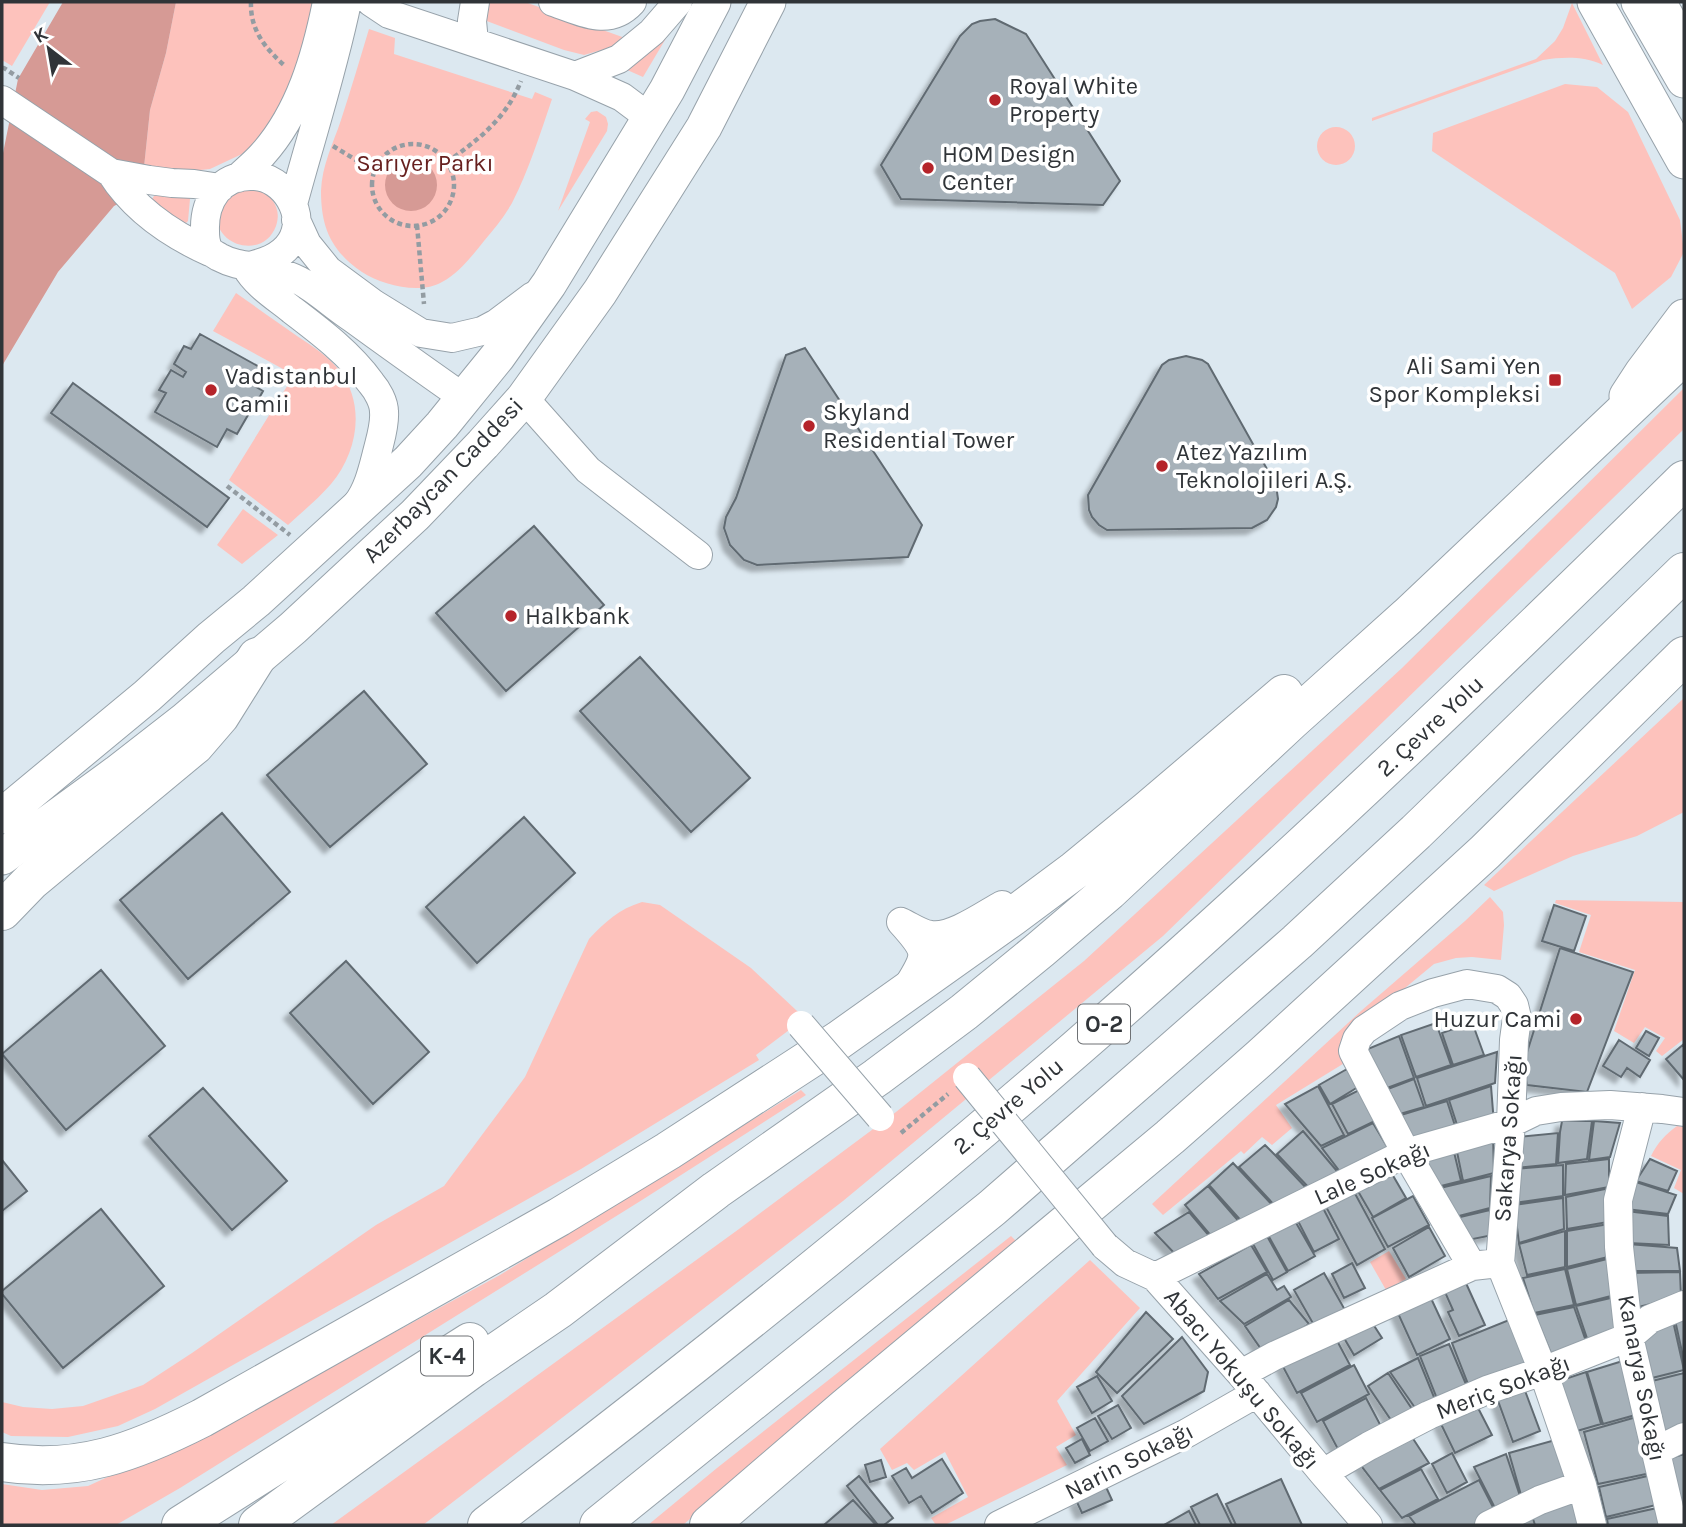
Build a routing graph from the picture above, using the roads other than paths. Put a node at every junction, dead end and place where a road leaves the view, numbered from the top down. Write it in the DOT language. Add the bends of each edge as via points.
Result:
graph roads {
  1 [pos="327,2"];
  2 [pos="347,2"];
  3 [pos="371,2"];
  4 [pos="475,2"];
  5 [pos="553,2"];
  6 [pos="632,2"];
  7 [pos="678,2"];
  8 [pos="713,2"];
  9 [pos="768,2"];
  10 [pos="1595,2"];
  11 [pos="1639,2"];
  12 [pos="1662,2"];
  13 [pos="1684,41"];
  14 [pos="474,42"];
  15 [pos="575,76"];
  16 [pos="1684,79"];
  17 [pos="2,100"];
  18 [pos="650,118"];
  19 [pos="1684,162"];
  20 [pos="111,173"];
  21 [pos="229,183"];
  22 [pos="294,212"];
  23 [pos="210,252"];
  24 [pos="246,267"];
  25 [pos="549,284"];
  26 [pos="1684,317"];
  27 [pos="1684,355"];
  28 [pos="464,398"];
  29 [pos="524,398"];
  30 [pos="1608,425"];
  31 [pos="1684,480"];
  32 [pos="1542,488"];
  33 [pos="351,513"];
  34 [pos="698,555"];
  35 [pos="1684,572"];
  36 [pos="1684,656"];
  37 [pos="257,657"];
  38 [pos="1148,810"];
  39 [pos="2,817"];
  40 [pos="2,857"];
  41 [pos="2,911"];
  42 [pos="903,995"];
  43 [pos="801,1025"];
  44 [pos="967,1077"];
  45 [pos="1642,1107"];
  46 [pos="1684,1112"];
  47 [pos="880,1117"];
  48 [pos="1511,1123"];
  49 [pos="1406,1153"];
  50 [pos="716,1190"];
  51 [pos="1486,1265"];
  52 [pos="1155,1277"];
  53 [pos="1684,1305"];
  54 [pos="1629,1337"];
  55 [pos="1543,1371"];
  56 [pos="1249,1384"];
  57 [pos="1684,1437"];
  58 [pos="1656,1451"];
  59 [pos="2,1462"];
  60 [pos="1323,1474"];
  61 [pos="1583,1485"];
  62 [pos="181,1525"];
  63 [pos="258,1525"];
  64 [pos="487,1525"];
  65 [pos="599,1525"];
  66 [pos="709,1525"];
  67 [pos="999,1525"];
  68 [pos="1368,1525"];
  69 [pos="1489,1525"];
  70 [pos="1592,1525"];
  71 [pos="1673,1525"];
  1 -- 21 [label="street" via="298,102 262,155"];
  2 -- 22 [label="street"];
  3 -- 14 [label="street" via="389,14"];
  4 -- 14 [label="street"];
  5 -- 6 [label="street" via="599,18 624,10"];
  7 -- 15 [label="street" via="652,32 619,59"];
  8 -- 18 [label="main road, Azerbaycan Caddesi"];
  9 -- 29 [label="main road, Azerbaycan Caddesi" via="704,127 600,292"];
  10 -- 19 [label="main road"];
  11 -- 16 [label="main road"];
  12 -- 13 [label="street"];
  14 -- 15 [label="street"];
  15 -- 18 [label="street" via="622,97"];
  17 -- 20 [label="street"];
  18 -- 25 [label="main road, Azerbaycan Caddesi"];
  20 -- 21 [label="street" via="172,183"];
  20 -- 23 [label="street" via="119,187 163,226"];
  21 -- 22 [label="street" via="256,176 270,180 282,188"];
  21 -- 23 [label="street" via="215,192 208,205 204,220"];
  22 -- 24 [label="street" via="296,229 291,243 266,262"];
  22 -- 25 [label="street" via="307,244 328,270 421,333 452,338 482,331"];
  23 -- 24 [label="street"];
  24 -- 28 [label="street" via="266,268 300,281"];
  24 -- 33 [label="street" via="263,287 358,364 376,389 384,410 383,426 363,495"];
  25 -- 28 [label="main road, Azerbaycan Caddesi"];
  26 -- 30 [label="main road"];
  27 -- 30 [label="highway"];
  28 -- 29 [label="main road" via="485,409 503,409"];
  28 -- 33 [label="main road, Azerbaycan Caddesi" via="408,462"];
  29 -- 34 [label="street" via="588,470"];
  29 -- 37 [label="main road, Azerbaycan Caddesi" via="415,515"];
  30 -- 32 [label="highway"];
  31 -- 64 [label="highway, 2. Çevre Yolu / O-2" via="1435,722 1078,1047 732,1335"];
  32 -- 38 [label="highway" via="1484,522 1413,577"];
  32 -- 50 [label="highway" via="1051,941 877,1077"];
  33 -- 39 [label="main road, Azerbaycan Caddesi" via="148,696"];
  35 -- 65 [label="highway, O-2" via="1297,942 981,1216"];
  36 -- 66 [label="highway" via="1485,852 1261,1057"];
  37 -- 40 [label="main road, Azerbaycan Caddesi" via="117,774"];
  37 -- 41 [label="highway" via="220,716 195,745 31,881"];
  38 -- 42 [label="highway" via="1075,870"];
  38 -- 42 [label="street" via="966,926 930,935 901,922 924,955"];
  42 -- 59 [label="highway" via="668,1151 559,1217 202,1418 125,1453 87,1462 26,1466"];
  43 -- 47 [label="street, bridge"];
  44 -- 52 [label="street, Abacı Yokuşu Sokağı, bridge" via="1105,1246 1125,1263"];
  45 -- 46 [label="street, Lale Sokağı"];
  45 -- 48 [label="street, Lale Sokağı" via="1561,1107 1536,1111"];
  45 -- 54 [label="street, Kanarya Sokağı" via="1618,1200"];
  48 -- 49 [label="street, Lale Sokağı"];
  48 -- 49 [label="street, Sakarya Sokağı" via="1514,1004 1497,989 1467,984 1433,993 1400,1006 1364,1030 1353,1051"];
  48 -- 51 [label="street, Sakarya Sokağı"];
  49 -- 51 [label="street, Sakarya Sokağı"];
  49 -- 52 [label="street, Lale Sokağı"];
  50 -- 62 [label="highway, K-4"];
  50 -- 63 [label="highway" via="558,1310"];
  51 -- 55 [label="street, Sakarya Sokağı"];
  51 -- 56 [label="street, Narin Sokağı" via="1274,1356"];
  52 -- 56 [label="street, Abacı Yokuşu Sokağı"];
  53 -- 54 [label="street, Meriç Sokağı" via="1650,1319"];
  54 -- 55 [label="street, Meriç Sokağı"];
  54 -- 58 [label="street, Kanarya Sokağı"];
  55 -- 60 [label="street, Meriç Sokağı" via="1429,1415"];
  55 -- 61 [label="street, Sakarya Sokağı"];
  56 -- 60 [label="street, Abacı Yokuşu Sokağı"];
  56 -- 67 [label="street, Narin Sokağı" via="1187,1433"];
  57 -- 58 [label="street"];
  58 -- 71 [label="street, Kanarya Sokağı"];
  60 -- 68 [label="street, Abacı Yokuşu Sokağı"];
  61 -- 69 [label="street"];
  61 -- 70 [label="street, Sakarya Sokağı"];
}
